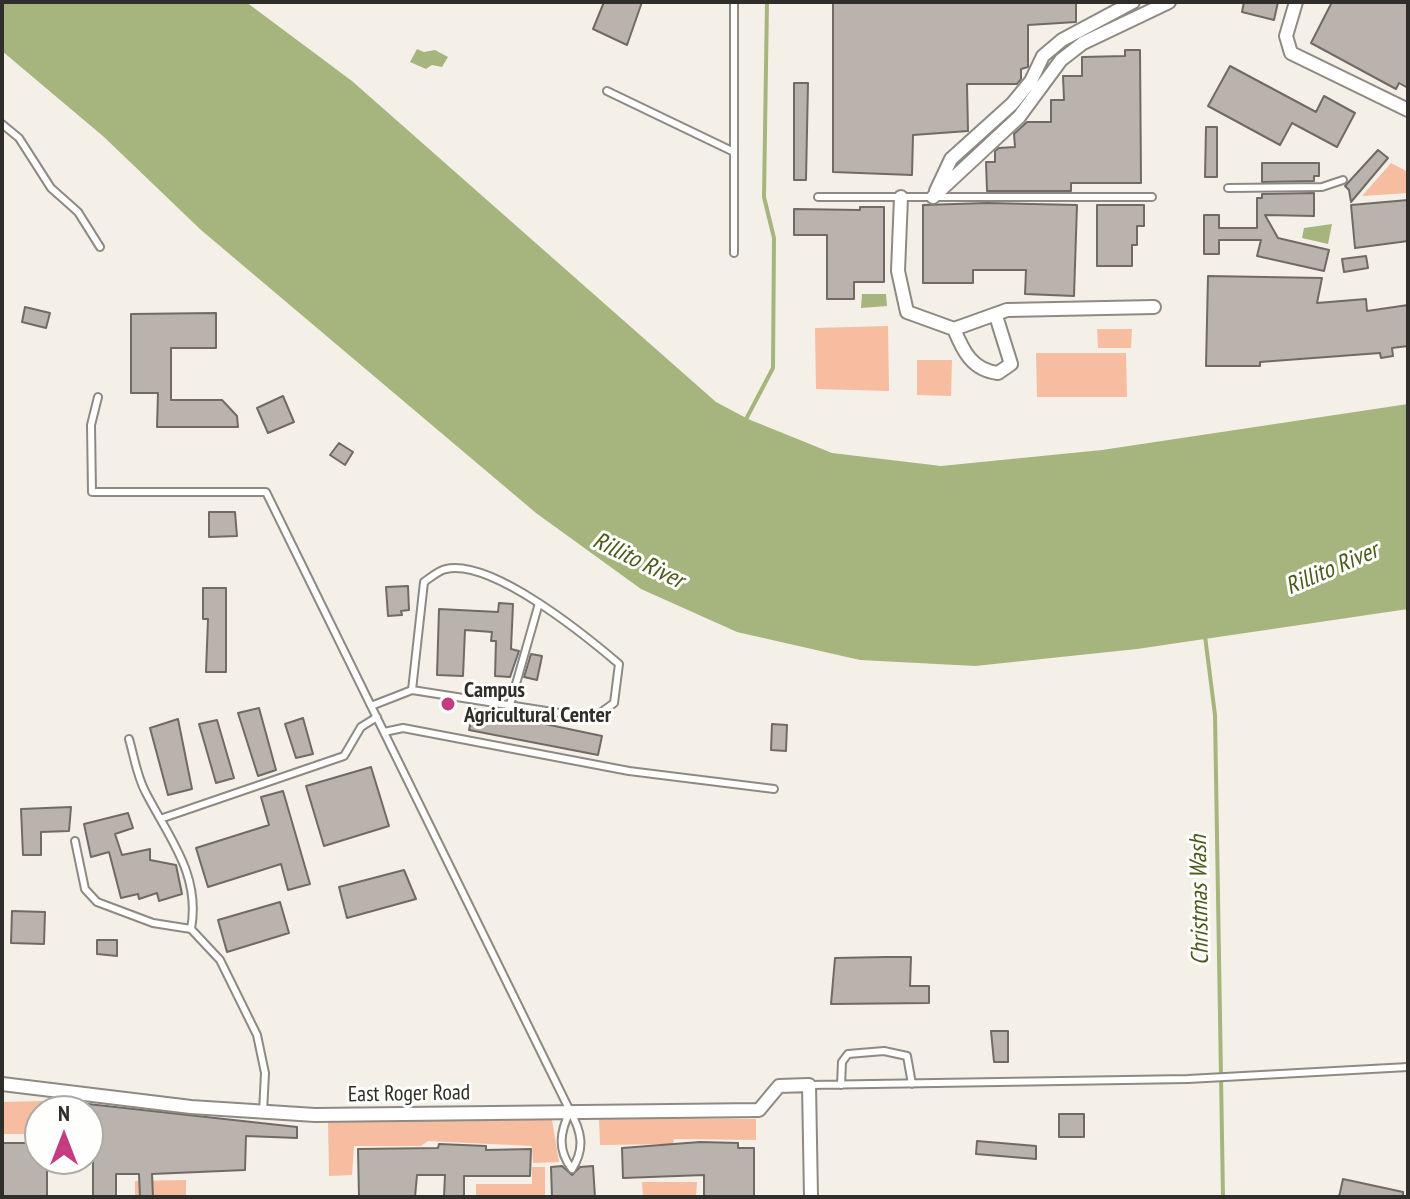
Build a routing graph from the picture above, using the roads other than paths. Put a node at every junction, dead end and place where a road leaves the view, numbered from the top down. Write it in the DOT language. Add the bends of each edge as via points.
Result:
graph roads {
  1 [pos="734,2"];
  2 [pos="1133,2"];
  3 [pos="1169,2"];
  4 [pos="1296,2"];
  5 [pos="607,91"];
  6 [pos="1408,110"];
  7 [pos="2,124"];
  8 [pos="1000,125"];
  9 [pos="734,152"];
  10 [pos="1343,180"];
  11 [pos="1228,188"];
  12 [pos="818,197"];
  13 [pos="901,197"];
  14 [pos="933,197"];
  15 [pos="1152,197"];
  16 [pos="100,247"];
  17 [pos="734,253"];
  18 [pos="1154,307"];
  19 [pos="996,316"];
  20 [pos="954,329"];
  21 [pos="98,397"];
  22 [pos="539,603"];
  23 [pos="412,690"];
  24 [pos="510,705"];
  25 [pos="371,706"];
  26 [pos="377,717"];
  27 [pos="384,732"];
  28 [pos="129,739"];
  29 [pos="774,789"];
  30 [pos="163,818"];
  31 [pos="75,841"];
  32 [pos="191,929"];
  33 [pos="1408,1067"];
  34 [pos="2,1084"];
  35 [pos="912,1084"];
  36 [pos="809,1085"];
  37 [pos="841,1085"];
  38 [pos="570,1111"];
  39 [pos="263,1112"];
  40 [pos="811,1197"];
  1 -- 9 [label="lane"];
  2 -- 8 [label="street" via="1043,56"];
  3 -- 8 [label="street" via="1083,43 1061,60 1019,117"];
  4 -- 6 [label="street" via="1286,36 1291,53"];
  5 -- 9 [label="lane"];
  7 -- 16 [label="lane" via="19,138 51,188 78,212"];
  8 -- 14 [label="street" via="951,159"];
  9 -- 17 [label="lane"];
  10 -- 11 [label="lane" via="1322,187"];
  12 -- 13 [label="lane"];
  13 -- 14 [label="lane"];
  13 -- 20 [label="street" via="898,271 907,312"];
  14 -- 15 [label="lane"];
  18 -- 19 [label="street" via="1007,310"];
  19 -- 20 [label="street"];
  19 -- 20 [label="street" via="1011,364 998,373 972,362"];
  21 -- 25 [label="lane" via="91,425 92,492 266,492"];
  22 -- 23 [label="lane" via="470,571 445,569 424,582"];
  22 -- 24 [label="lane"];
  22 -- 24 [label="lane" via="619,664 614,703 599,714"];
  23 -- 24 [label="lane"];
  23 -- 25 [label="lane"];
  25 -- 26 [label="lane"];
  26 -- 27 [label="lane"];
  26 -- 30 [label="lane" via="361,727 344,756"];
  27 -- 29 [label="lane" via="403,728 629,771"];
  27 -- 38 [label="lane"];
  28 -- 30 [label="lane" via="145,791"];
  30 -- 32 [label="lane" via="192,889"];
  31 -- 32 [label="lane" via="85,889 97,902 153,923"];
  32 -- 39 [label="lane" via="220,960 257,1035 265,1073"];
  33 -- 35 [label="lane" via="1188,1079"];
  34 -- 39 [label="street, East Roger Road"];
  35 -- 37 [label="lane"];
  35 -- 37 [label="lane" via="907,1056 884,1051 848,1054 842,1062"];
  36 -- 37 [label="lane"];
  36 -- 38 [label="street, East Roger Road" via="779,1086 759,1110"];
  36 -- 40 [label="street"];
  38 -- 38 [label="lane" via="562,1127 561,1156 572,1169 580,1156 580,1129"];
  38 -- 39 [label="street, East Roger Road"];
}
